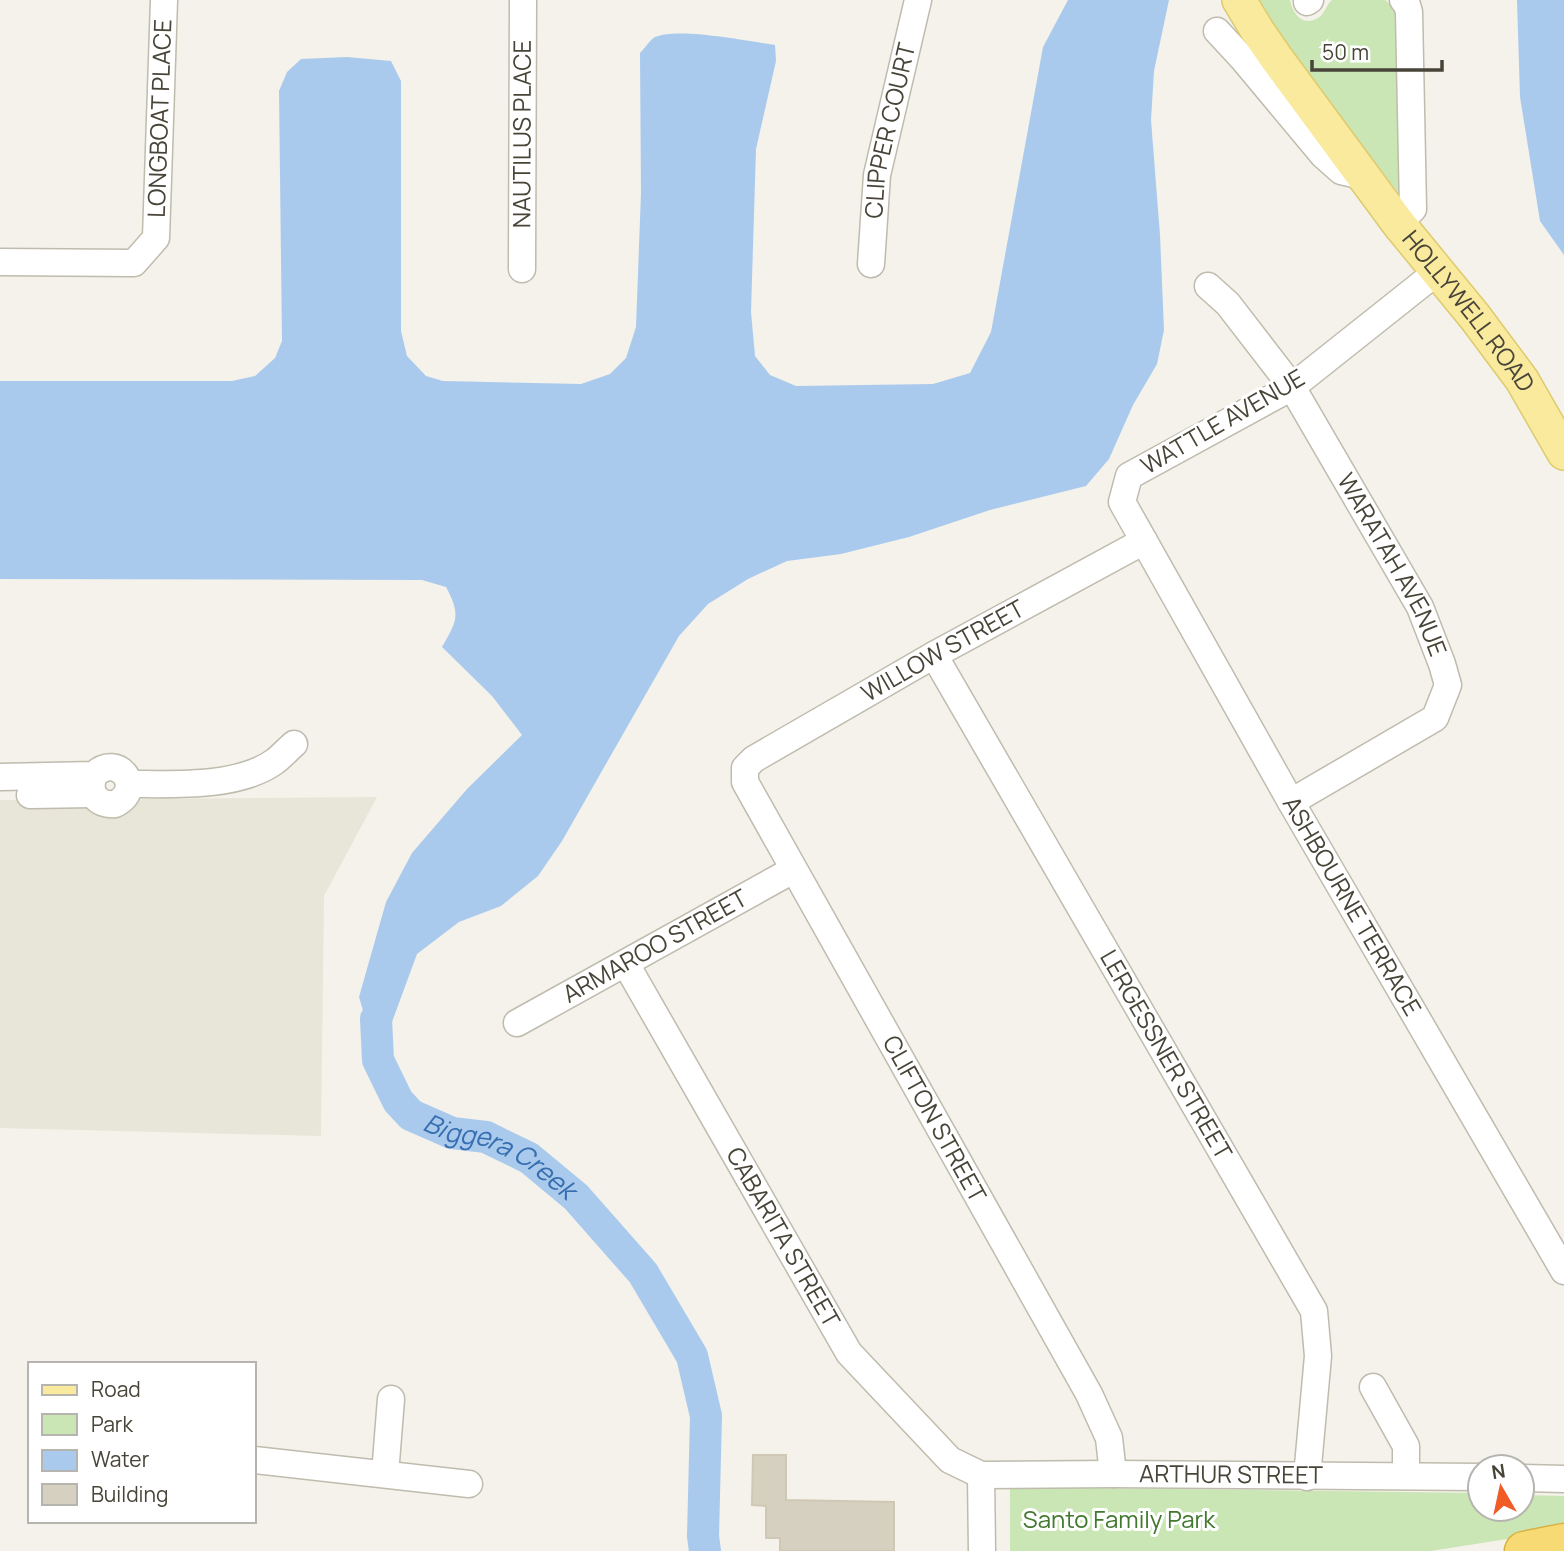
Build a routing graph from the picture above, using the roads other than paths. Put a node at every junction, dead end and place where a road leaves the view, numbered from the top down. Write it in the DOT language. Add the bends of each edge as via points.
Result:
graph roads {
  1 [pos="164,0"];
  2 [pos="523,0"];
  3 [pos="918,0"];
  4 [pos="1239,0"];
  5 [pos="1403,0"];
  6 [pos="1217,30"];
  7 [pos="1363,176"];
  8 [pos="1398,223"];
  9 [pos="0,262"];
  10 [pos="871,264"];
  11 [pos="522,268"];
  12 [pos="1438,271"];
  13 [pos="1208,286"];
  14 [pos="1292,387"];
  15 [pos="1564,453"];
  16 [pos="1144,541"];
  17 [pos="934,655"];
  18 [pos="294,744"];
  19 [pos="745,768"];
  20 [pos="0,777"];
  21 [pos="94,785"];
  22 [pos="0,795"];
  23 [pos="1291,802"];
  24 [pos="793,870"];
  25 [pos="626,964"];
  26 [pos="517,1023"];
  27 [pos="1564,1271"];
  28 [pos="1373,1387"];
  29 [pos="391,1399"];
  30 [pos="256,1460"];
  31 [pos="385,1474"];
  32 [pos="1113,1474"];
  33 [pos="981,1475"];
  34 [pos="1406,1476"];
  35 [pos="1307,1477"];
  36 [pos="1466,1477"];
  37 [pos="1536,1478"];
  38 [pos="1564,1479"];
  39 [pos="469,1484"];
  40 [pos="1564,1543"];
  41 [pos="982,1551"];
  42 [pos="1524,1551"];
  1 -- 9 [label="street, LONGBOAT PLACE" via="156,238 134,263"];
  2 -- 11 [label="street, NAUTILUS PLACE"];
  3 -- 10 [label="street, CLIPPER COURT" via="877,175"];
  4 -- 7 [label="main road, HOLLYWELL ROAD"];
  5 -- 8 [label="street" via="1409,12 1413,209"];
  6 -- 7 [label="street" via="1323,155 1341,171"];
  7 -- 8 [label="main road, HOLLYWELL ROAD"];
  8 -- 12 [label="main road, HOLLYWELL ROAD"];
  12 -- 14 [label="street, WATTLE AVENUE"];
  12 -- 15 [label="main road, HOLLYWELL ROAD" via="1522,380"];
  13 -- 14 [label="street, WARATAH AVENUE" via="1228,304"];
  14 -- 16 [label="street, WATTLE AVENUE" via="1129,477 1122,502"];
  14 -- 23 [label="street, WARATAH AVENUE" via="1420,607 1448,685 1435,718"];
  16 -- 17 [label="street, WILLOW STREET"];
  16 -- 23 [label="street, ASHBOURNE TERRACE"];
  17 -- 19 [label="street, WILLOW STREET"];
  17 -- 35 [label="street, LERGESSNER STREET" via="1314,1311 1318,1356"];
  18 -- 21 [label="street" via="273,763 246,776 190,784 129,784 118,768 105,768"];
  19 -- 24 [label="street, CLIFTON STREET" via="745,782"];
  20 -- 21 [label="street"];
  21 -- 22 [label="street"];
  23 -- 27 [label="street, ASHBOURNE TERRACE"];
  24 -- 25 [label="street, ARMAROO STREET"];
  24 -- 32 [label="street, CLIFTON STREET" via="1089,1394 1109,1438"];
  25 -- 26 [label="street, ARMAROO STREET"];
  25 -- 33 [label="street, CABARITA STREET" via="849,1353 950,1460"];
  28 -- 34 [label="street" via="1406,1446"];
  29 -- 31 [label="street"];
  30 -- 31 [label="street"];
  31 -- 39 [label="street"];
  32 -- 33 [label="street, ARTHUR STREET"];
  32 -- 35 [label="street, ARTHUR STREET"];
  33 -- 41 [label="street"];
  34 -- 35 [label="street, ARTHUR STREET"];
  34 -- 36 [label="street, ARTHUR STREET"];
  37 -- 38 [label="street"];
  40 -- 42 [label="highway"];
}
